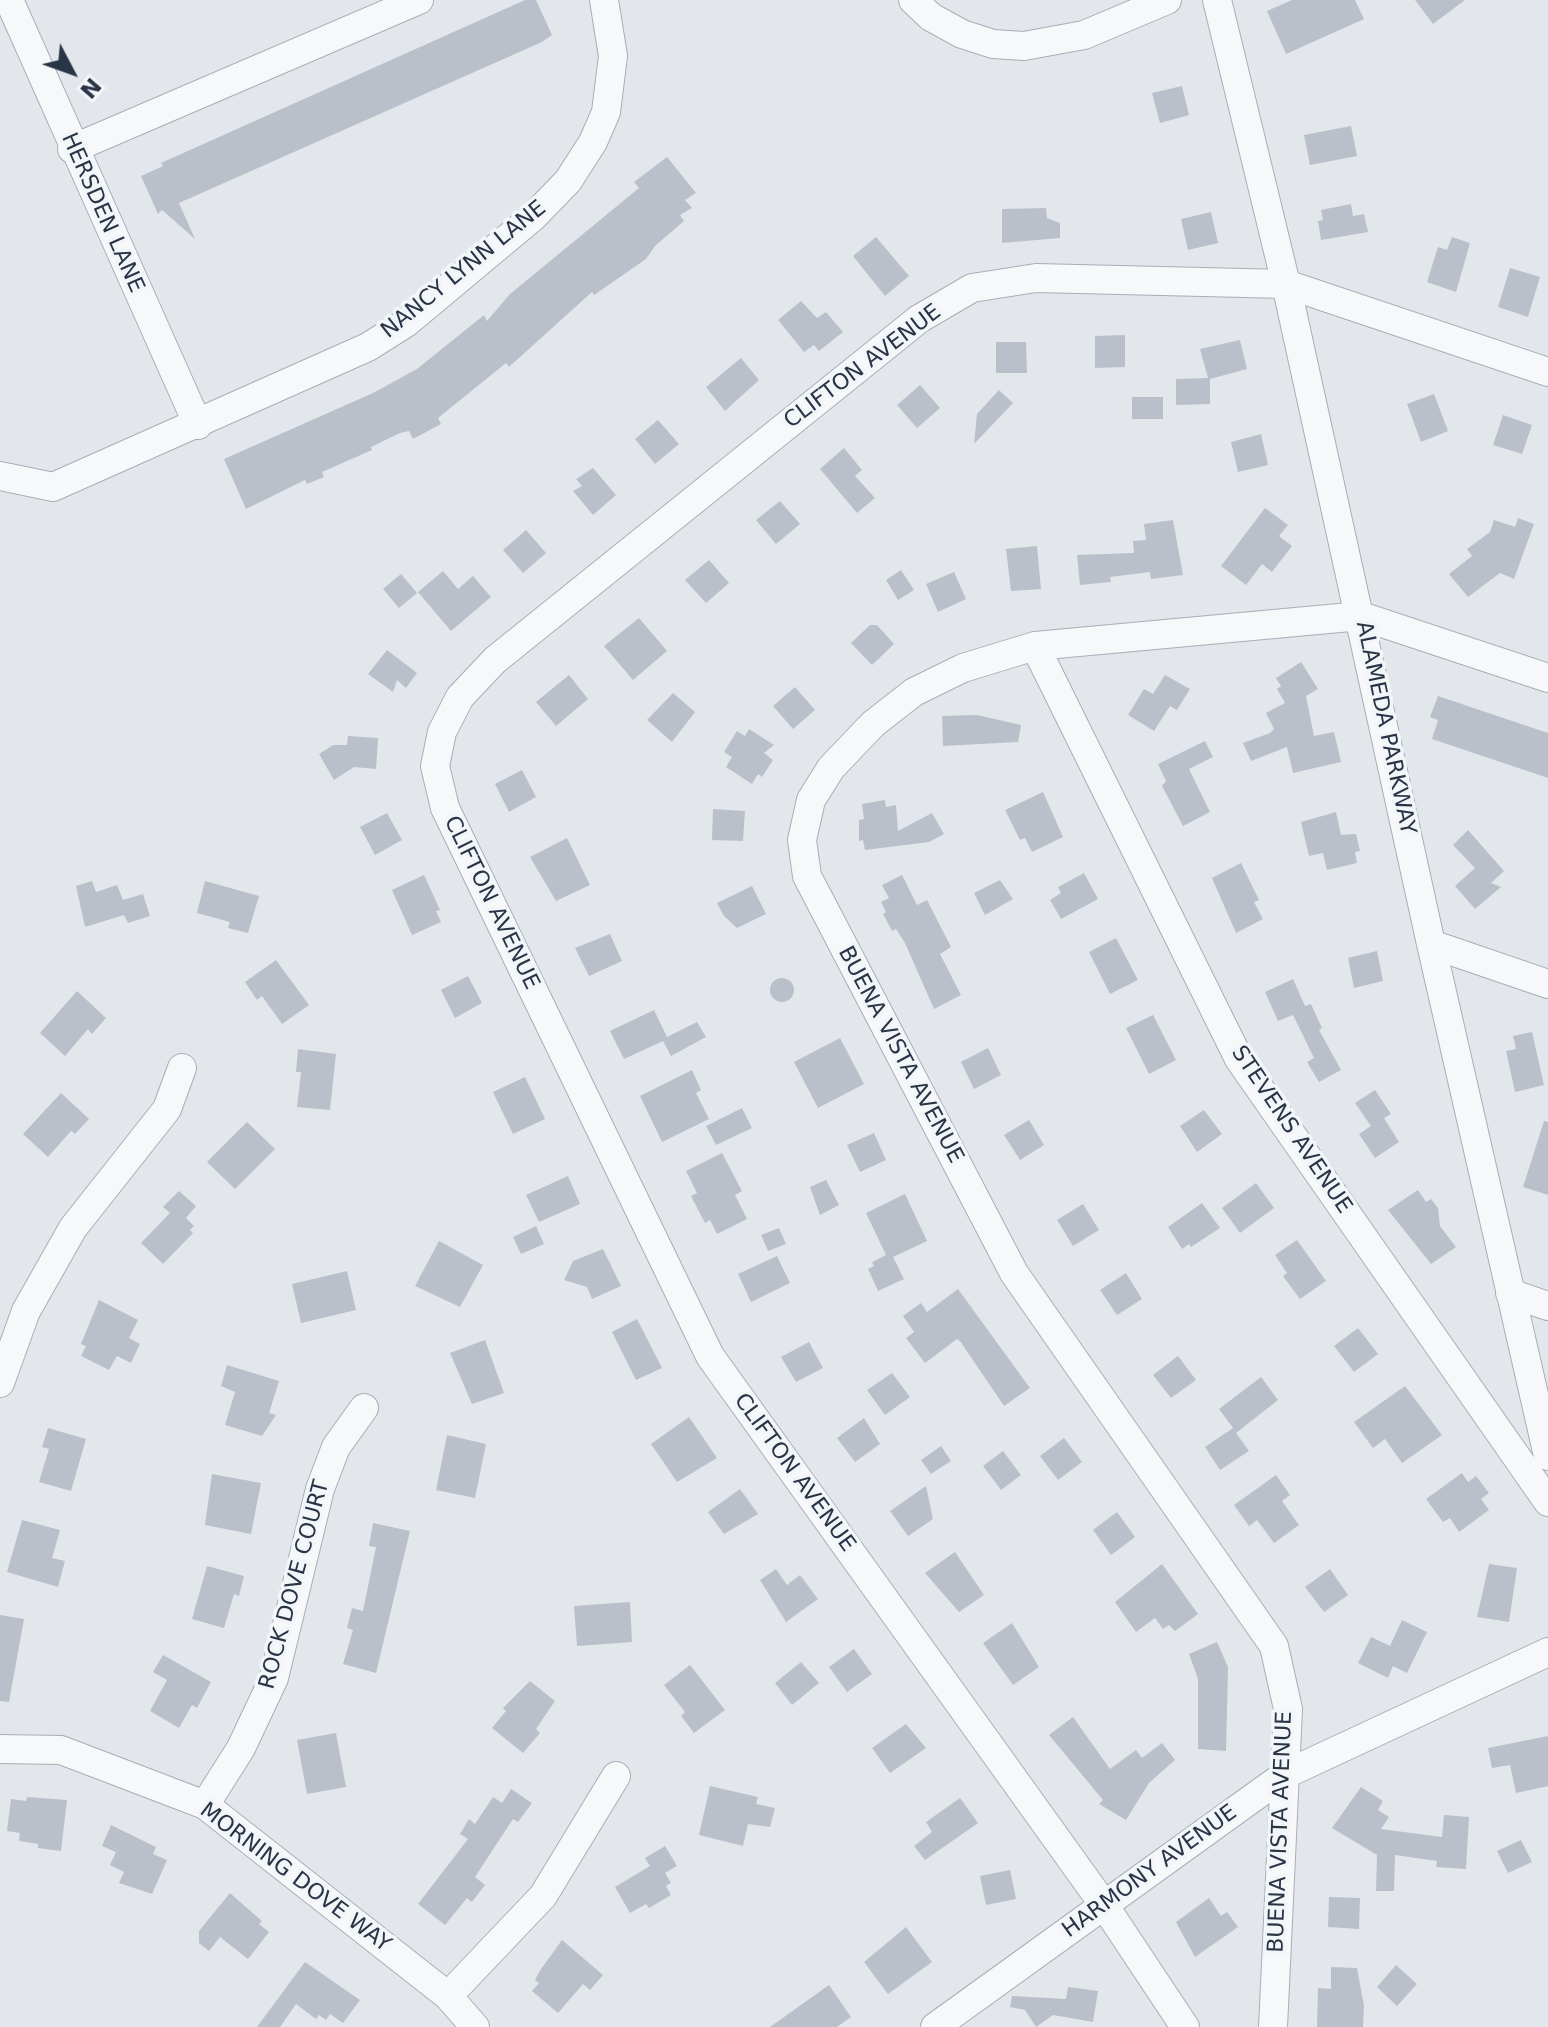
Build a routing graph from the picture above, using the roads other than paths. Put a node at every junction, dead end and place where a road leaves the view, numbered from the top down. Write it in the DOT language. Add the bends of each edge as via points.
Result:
graph roads {
  1 [pos="9,0"];
  2 [pos="419,0"];
  3 [pos="604,0"];
  4 [pos="913,0"];
  5 [pos="1167,0"];
  6 [pos="1217,0"];
  7 [pos="72,149"];
  8 [pos="1286,284"];
  9 [pos="1548,372"];
  10 [pos="198,425"];
  11 [pos="0,476"];
  12 [pos="1361,616"];
  13 [pos="1035,646"];
  14 [pos="1548,678"];
  15 [pos="1431,944"];
  16 [pos="1548,984"];
  17 [pos="182,1068"];
  18 [pos="1510,1293"];
  19 [pos="1548,1306"];
  20 [pos="0,1383"];
  21 [pos="364,1408"];
  22 [pos="1548,1456"];
  23 [pos="1548,1502"];
  24 [pos="1548,1652"];
  25 [pos="0,1749"];
  26 [pos="1286,1774"];
  27 [pos="616,1776"];
  28 [pos="205,1805"];
  29 [pos="1104,1905"];
  30 [pos="448,1996"];
  31 [pos="475,2027"];
  32 [pos="935,2027"];
  33 [pos="1185,2027"];
  34 [pos="1273,2027"];
  1 -- 7 [label="street, HERSDEN LANE"];
  2 -- 7 [label="street"];
  3 -- 10 [label="street, NANCY LYNN LANE" via="613,56 606,112 568,181 533,217 406,323 368,347"];
  4 -- 5 [label="street" via="962,34 1024,46 1084,35"];
  6 -- 8 [label="street, ALAMEDA PARKWAY"];
  7 -- 10 [label="street, HERSDEN LANE"];
  8 -- 9 [label="street, CLIFTON AVENUE"];
  8 -- 12 [label="street, ALAMEDA PARKWAY"];
  8 -- 29 [label="street, CLIFTON AVENUE" via="1036,278 972,288 919,319 495,660 460,697 442,732 435,766 445,808 710,1356"];
  10 -- 11 [label="street, NANCY LYNN LANE" via="53,487"];
  12 -- 13 [label="street, BUENA VISTA AVENUE"];
  12 -- 14 [label="street, BUENA VISTA AVENUE"];
  12 -- 15 [label="street, ALAMEDA PARKWAY"];
  13 -- 23 [label="street, STEVENS AVENUE" via="1239,1059"];
  13 -- 26 [label="street, BUENA VISTA AVENUE" via="963,668 914,692 873,724 831,768 811,800 802,840 807,876 1014,1273 1274,1646 1288,1709"];
  15 -- 16 [label="street"];
  15 -- 18 [label="street, ALAMEDA PARKWAY"];
  17 -- 20 [label="street" via="167,1109 73,1228 26,1311"];
  18 -- 19 [label="street"];
  18 -- 22 [label="street, ALAMEDA PARKWAY"];
  21 -- 28 [label="street, ROCK DOVE COURT" via="336,1447 320,1489 274,1678 241,1748"];
  24 -- 26 [label="street, HARMONY AVENUE"];
  25 -- 28 [label="street, MORNING DOVE WAY" via="61,1750"];
  26 -- 29 [label="street, HARMONY AVENUE"];
  26 -- 34 [label="street, BUENA VISTA AVENUE"];
  27 -- 30 [label="street" via="543,1896"];
  28 -- 30 [label="street, MORNING DOVE WAY"];
  29 -- 32 [label="street, HARMONY AVENUE"];
  29 -- 33 [label="street, CLIFTON AVENUE"];
  30 -- 31 [label="street, MORNING DOVE WAY"];
}
